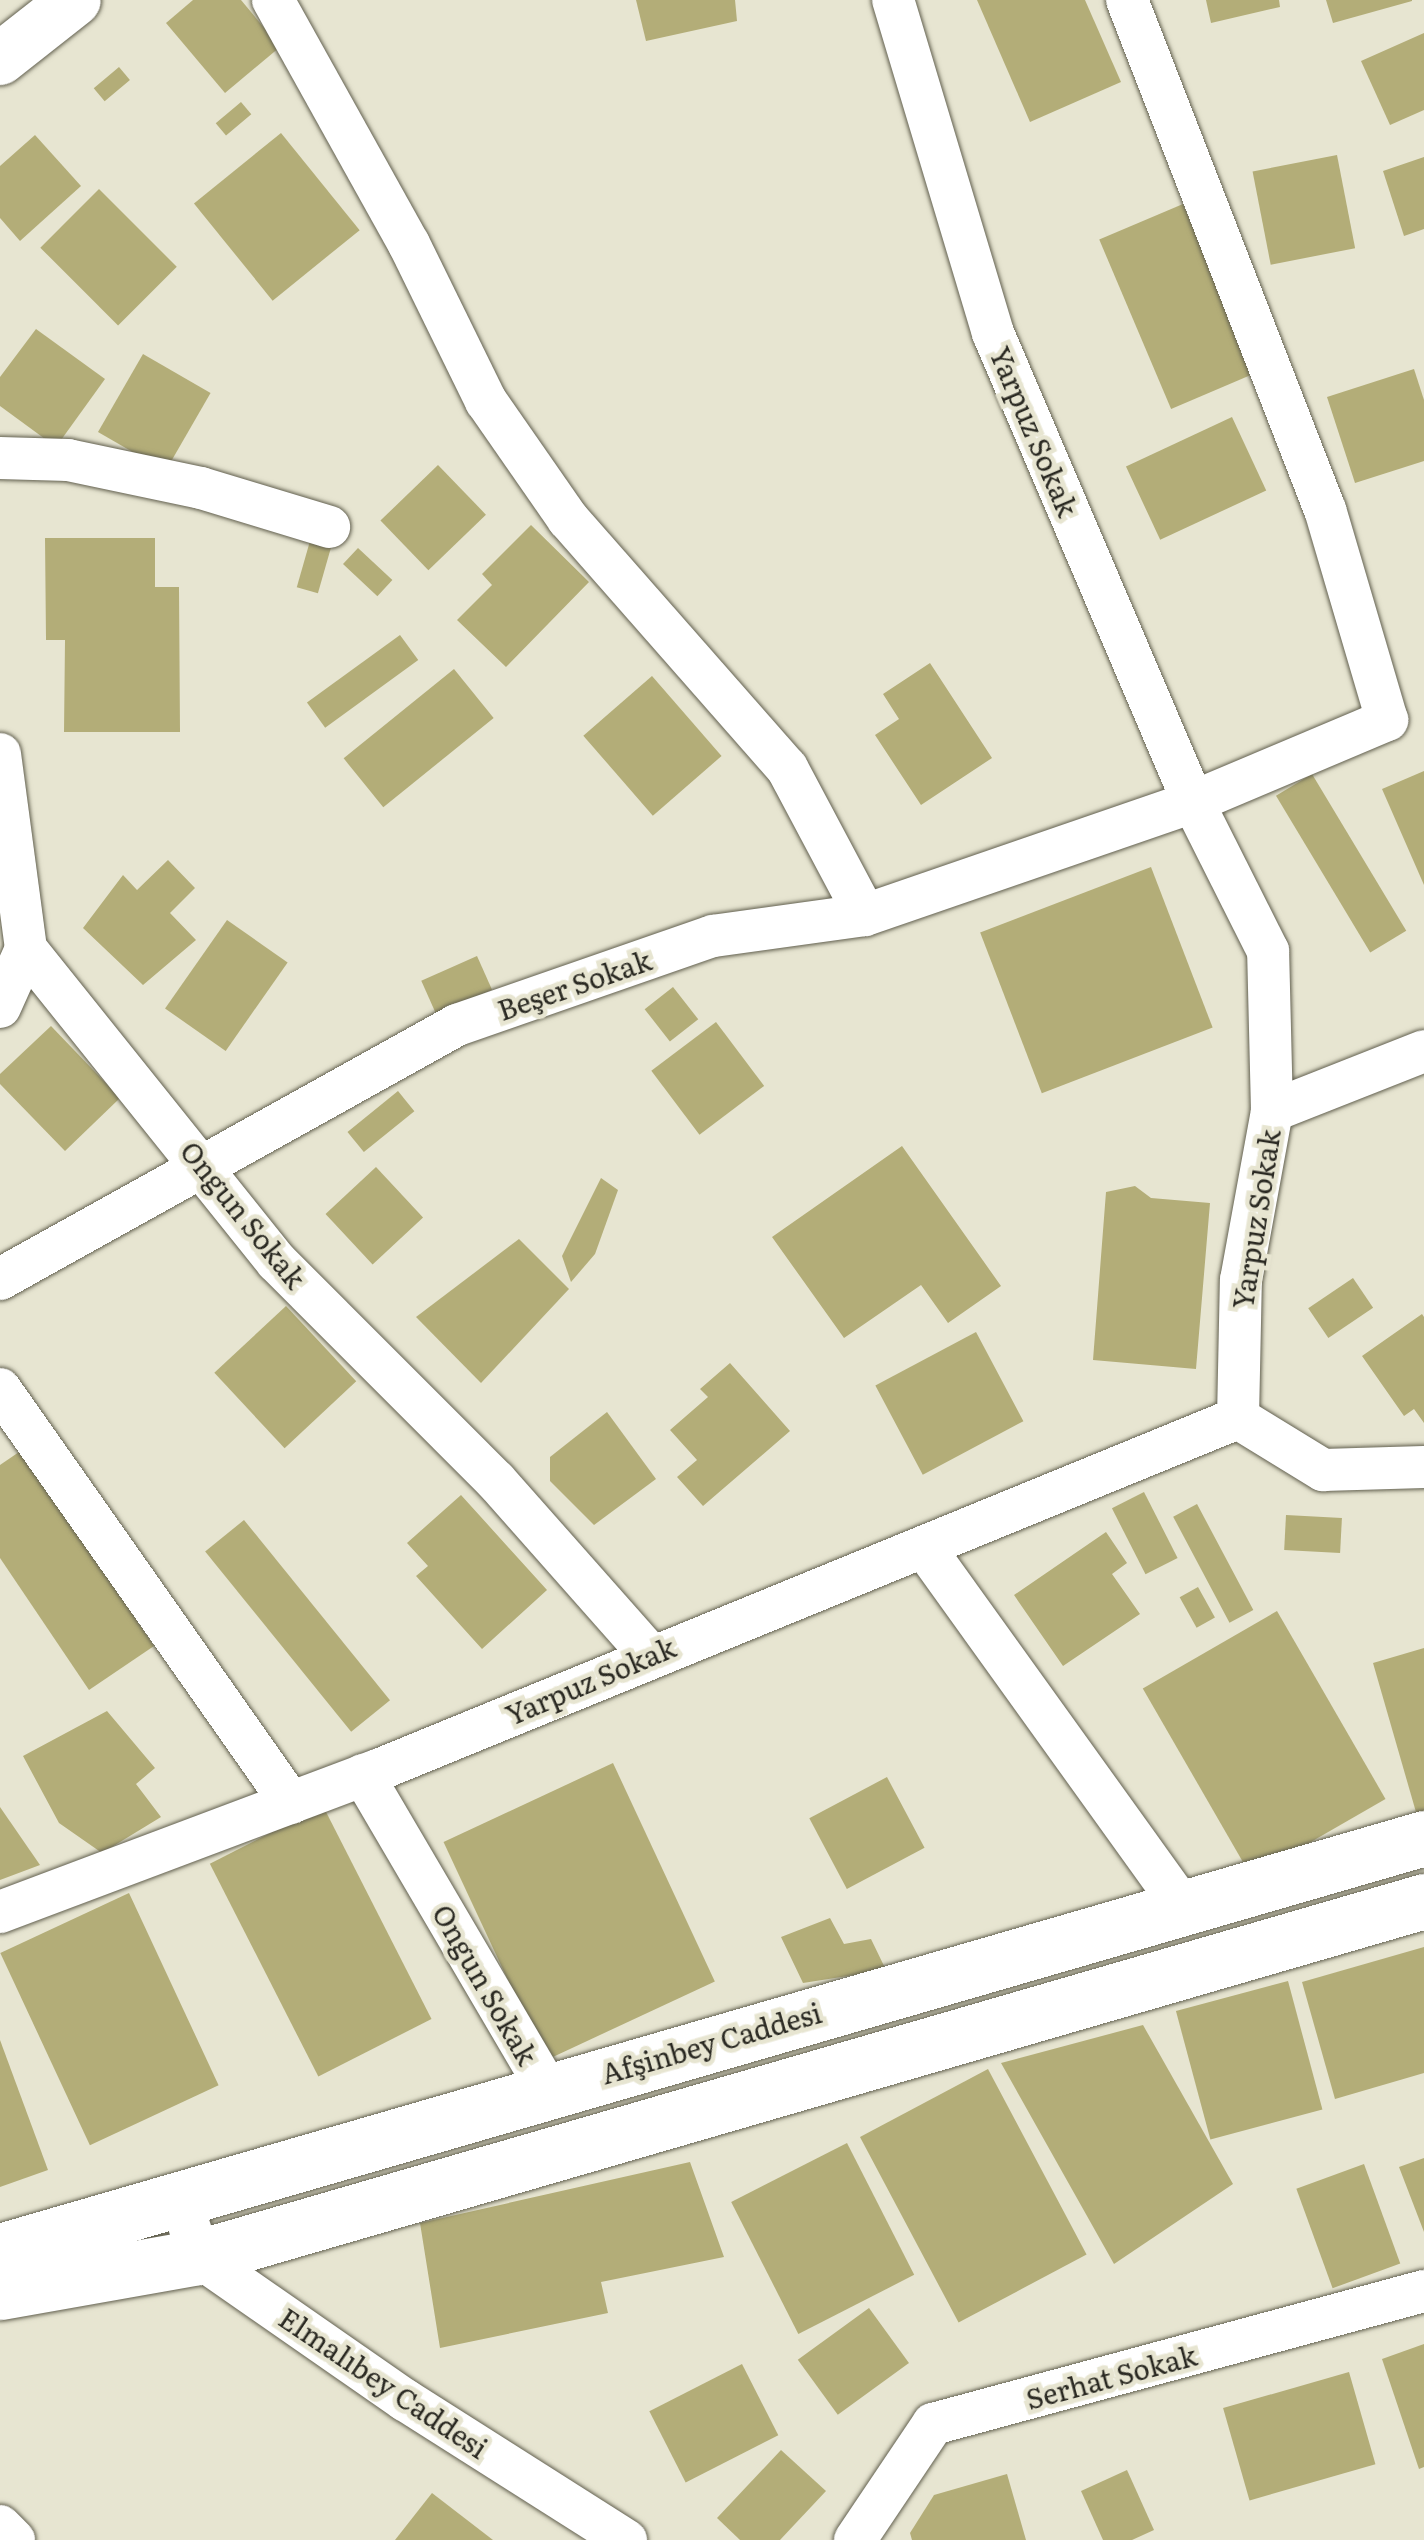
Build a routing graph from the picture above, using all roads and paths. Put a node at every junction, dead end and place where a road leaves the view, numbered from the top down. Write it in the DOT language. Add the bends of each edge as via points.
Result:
graph roads {
  1 [pos="75,0"];
  2 [pos="273,0"];
  3 [pos="893,0"];
  4 [pos="1127,0"];
  5 [pos="0,59"];
  6 [pos="0,458"];
  7 [pos="329,527"];
  8 [pos="0,754"];
  9 [pos="1193,802"];
  10 [pos="865,915"];
  11 [pos="26,949"];
  12 [pos="0,1006"];
  13 [pos="1424,1052"];
  14 [pos="1272,1111"];
  15 [pos="205,1166"];
  16 [pos="6,1264"];
  17 [pos="0,1389"];
  18 [pos="1238,1418"];
  19 [pos="1424,1466"];
  20 [pos="924,1547"];
  21 [pos="649,1654"];
  22 [pos="363,1775"];
  23 [pos="292,1803"];
  24 [pos="1424,1840"];
  25 [pos="1424,1901"];
  26 [pos="1182,1906"];
  27 [pos="0,1912"];
  28 [pos="548,2090"];
  29 [pos="179,2194"];
  30 [pos="0,2251"];
  31 [pos="199,2257"];
  32 [pos="0,2292"];
  33 [pos="1424,2292"];
  34 [pos="0,2526"];
  35 [pos="14,2540"];
  36 [pos="626,2540"];
  37 [pos="855,2540"];
  1 -- 5 [label="street"];
  2 -- 10 [label="street" via="410,244 486,401 568,520 787,768"];
  3 -- 9 [label="street, Yarpuz Sokak" via="993,332"];
  4 -- 9 [label="street, Beşer Sokak" via="1326,510 1387,720"];
  6 -- 7 [label="street" via="87,464"];
  8 -- 11 [label="street"];
  9 -- 10 [label="street, Beşer Sokak"];
  9 -- 14 [label="street, Yarpuz Sokak" via="1268,951"];
  10 -- 15 [label="street, Beşer Sokak" via="713,936 457,1025"];
  11 -- 12 [label="street"];
  11 -- 15 [label="street, Ongun Sokak"];
  13 -- 14 [label="street"];
  14 -- 18 [label="street, Yarpuz Sokak" via="1241,1280"];
  15 -- 16 [label="street, Beşer Sokak"];
  15 -- 21 [label="street, Ongun Sokak" via="277,1262 496,1481"];
  17 -- 23 [label="street"];
  18 -- 19 [label="street" via="1323,1470"];
  18 -- 20 [label="street, Yarpuz Sokak"];
  20 -- 21 [label="street, Yarpuz Sokak"];
  20 -- 26 [label="street"];
  21 -- 22 [label="street, Yarpuz Sokak"];
  22 -- 23 [label="street, Yarpuz Sokak"];
  22 -- 28 [label="street, Ongun Sokak"];
  23 -- 27 [label="street, Yarpuz Sokak"];
  24 -- 26 [label="main road, Afşinbey Caddesi"];
  25 -- 31 [label="main road"];
  26 -- 28 [label="main road, Afşinbey Caddesi"];
  28 -- 29 [label="main road, Afşinbey Caddesi"];
  29 -- 30 [label="main road, Afşinbey Caddesi"];
  29 -- 31 [label="street"];
  31 -- 32 [label="main road"];
  31 -- 36 [label="street, Elmalıbey Caddesi" via="405,2400"];
  33 -- 37 [label="street, Serhat Sokak" via="934,2424"];
  34 -- 35 [label="street"];
}
